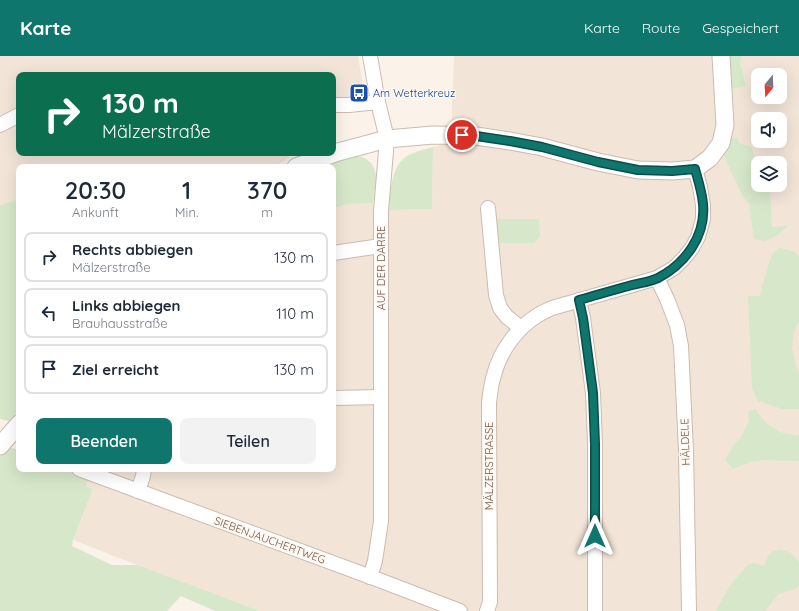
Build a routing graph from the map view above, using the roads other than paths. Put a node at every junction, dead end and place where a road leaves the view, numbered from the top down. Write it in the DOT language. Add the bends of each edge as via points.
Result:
graph roads {
  1 [pos="370,56"];
  2 [pos="721,56"];
  3 [pos="378,102"];
  4 [pos="336,105"];
  5 [pos="16,117"];
  6 [pos="0,125"];
  7 [pos="387,139"];
  8 [pos="336,153"];
  9 [pos="327,156"];
  10 [pos="304,164"];
  11 [pos="695,169"];
  12 [pos="488,208"];
  13 [pos="381,246"];
  14 [pos="336,253"];
  15 [pos="657,278"];
  16 [pos="579,300"];
  17 [pos="521,328"];
  18 [pos="381,397"];
  19 [pos="336,398"];
  20 [pos="16,427"];
  21 [pos="0,446"];
  22 [pos="87,472"];
  23 [pos="144,472"];
  24 [pos="138,491"];
  25 [pos="370,577"];
  26 [pos="460,611"];
  27 [pos="487,611"];
  28 [pos="595,611"];
  29 [pos="689,611"];
  1 -- 3 [label="street, AUF DER DARRE"];
  2 -- 11 [label="street" via="725,125 721,143 710,158"];
  3 -- 4 [label="street"];
  3 -- 7 [label="street, AUF DER DARRE"];
  5 -- 6 [label="street"];
  7 -- 8 [label="street"];
  7 -- 11 [label="street" via="433,135 476,136 542,147 638,170"];
  7 -- 13 [label="street, AUF DER DARRE"];
  9 -- 10 [label="street"];
  11 -- 15 [label="street, MÄLZERSTRASSE" via="703,204 703,219 698,237 684,258 674,268"];
  12 -- 17 [label="street" via="496,295 500,308"];
  13 -- 14 [label="street"];
  13 -- 18 [label="street, AUF DER DARRE"];
  15 -- 16 [label="street, MÄLZERSTRASSE"];
  15 -- 29 [label="street, HÄLDELE" via="677,324 682,346"];
  16 -- 17 [label="street, MÄLZERSTRASSE" via="545,311"];
  16 -- 28 [label="street" via="593,393"];
  17 -- 27 [label="street, MÄLZERSTRASSE" via="500,358 489,403 490,602"];
  18 -- 19 [label="street"];
  18 -- 25 [label="street, AUF DER DARRE" via="381,521"];
  20 -- 21 [label="street"];
  22 -- 24 [label="street, SIEBENJAUCHERTWEG"];
  23 -- 24 [label="street"];
  24 -- 25 [label="street, SIEBENJAUCHERTWEG"];
  25 -- 26 [label="street, SIEBENJAUCHERTWEG"];
}
